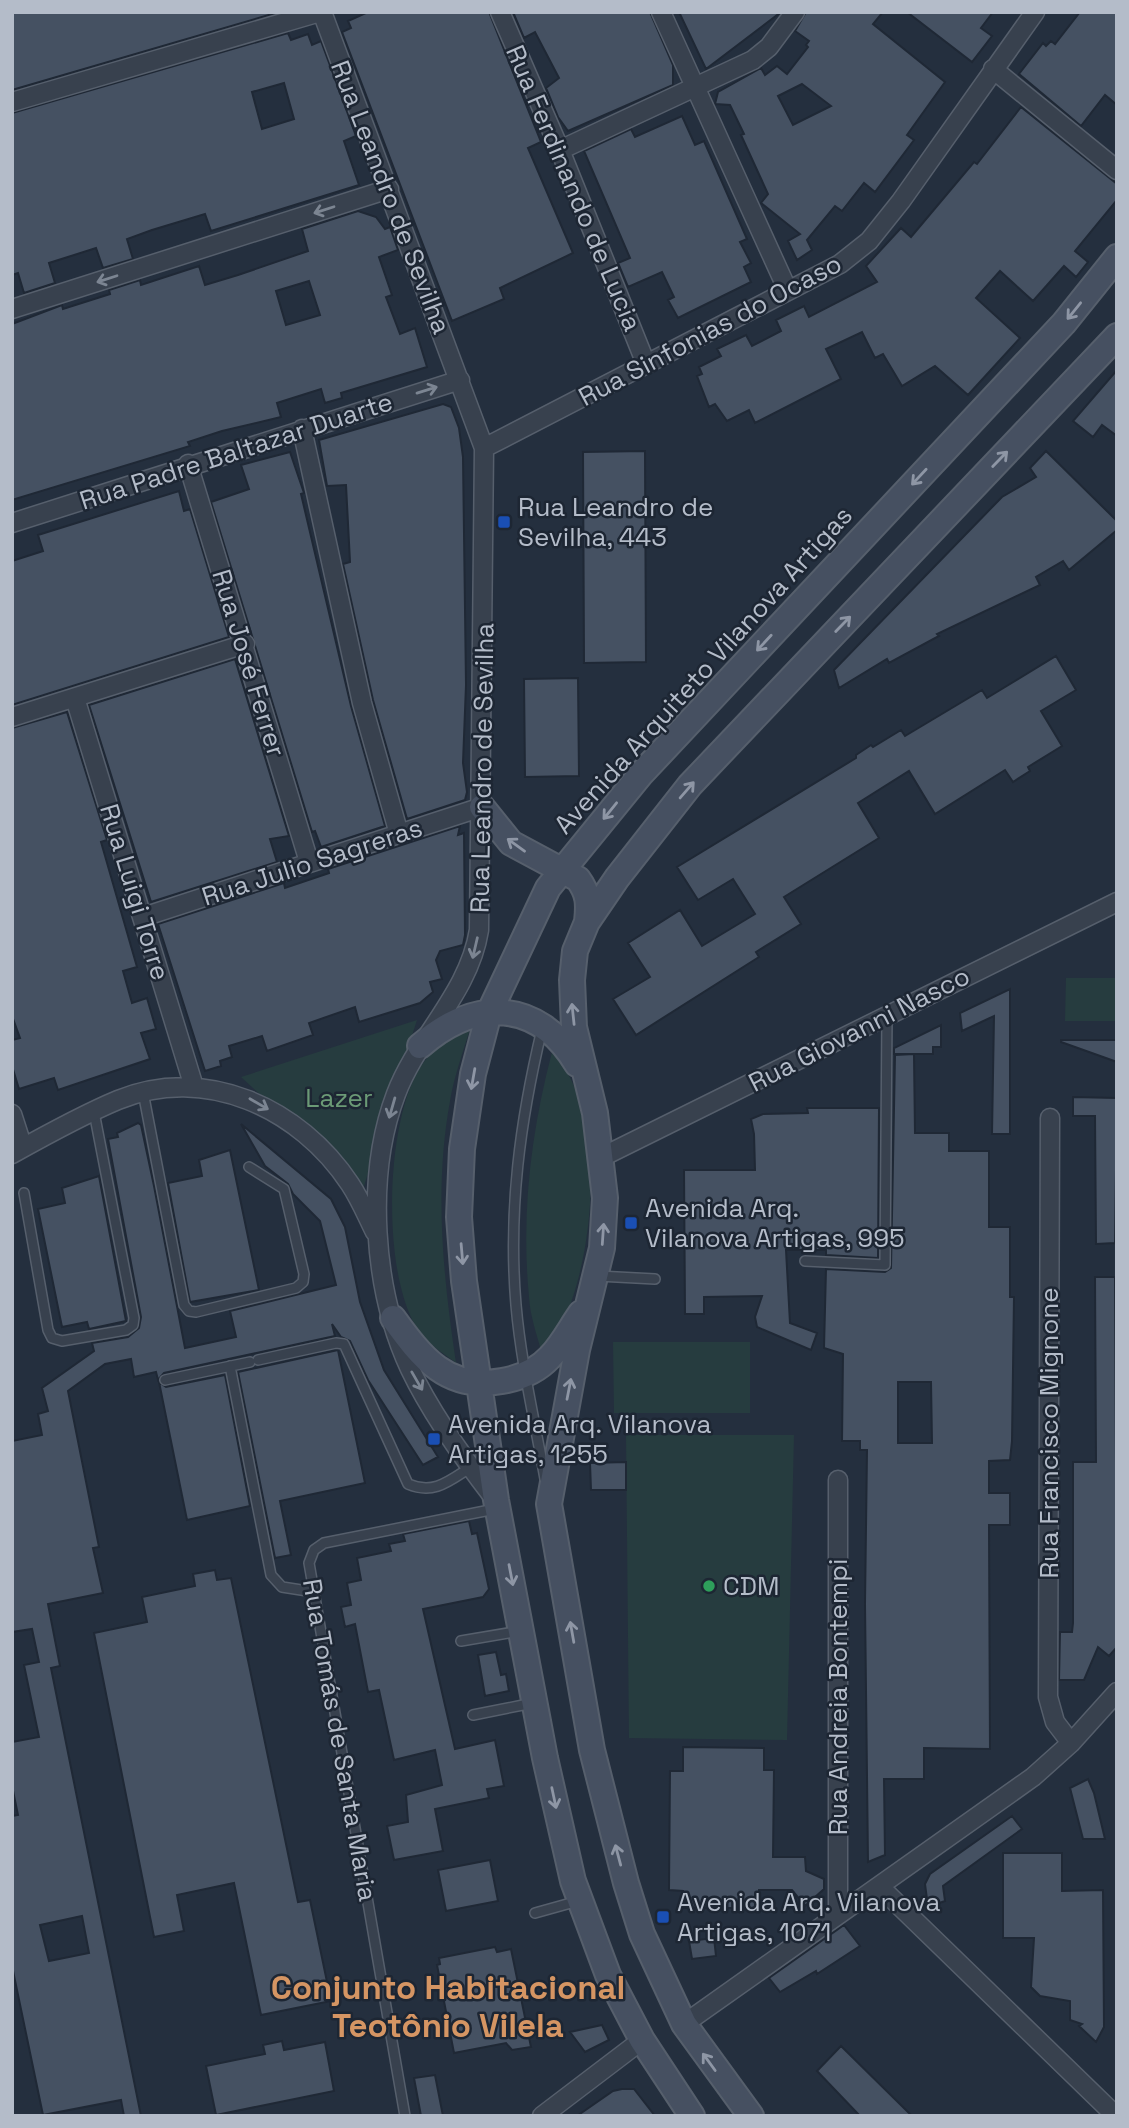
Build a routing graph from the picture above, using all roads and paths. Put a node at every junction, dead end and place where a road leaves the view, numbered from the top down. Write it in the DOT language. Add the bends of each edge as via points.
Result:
graph roads {
  1 [pos="321,12"];
  2 [pos="500,12"];
  3 [pos="661,12"];
  4 [pos="795,12"];
  5 [pos="1035,12"];
  6 [pos="993,69"];
  7 [pos="695,89"];
  8 [pos="12,102"];
  9 [pos="560,150"];
  10 [pos="1117,170"];
  11 [pos="389,189"];
  12 [pos="1117,257"];
  13 [pos="788,291"];
  14 [pos="12,309"];
  15 [pos="1117,336"];
  16 [pos="646,364"];
  17 [pos="460,380"];
  18 [pos="302,429"];
  19 [pos="484,448"];
  20 [pos="188,464"];
  21 [pos="12,523"];
  22 [pos="244,644"];
  23 [pos="75,698"];
  24 [pos="12,717"];
  25 [pos="482,807"];
  26 [pos="399,834"];
  27 [pos="309,862"];
  28 [pos="561,871"];
  29 [pos="1117,902"];
  30 [pos="143,917"];
  31 [pos="587,922"];
  32 [pos="489,1013"];
  33 [pos="887,1016"];
  34 [pos="543,1024"];
  35 [pos="420,1046"];
  36 [pos="585,1076"];
  37 [pos="194,1087"];
  38 [pos="143,1092"];
  39 [pos="94,1112"];
  40 [pos="12,1114"];
  41 [pos="1050,1118"];
  42 [pos="18,1151"];
  43 [pos="602,1157"];
  44 [pos="249,1167"];
  45 [pos="23,1193"];
  46 [pos="377,1236"];
  47 [pos="805,1261"];
  48 [pos="596,1276"];
  49 [pos="655,1279"];
  50 [pos="590,1301"];
  51 [pos="393,1318"];
  52 [pos="230,1366"];
  53 [pos="527,1375"];
  54 [pos="165,1380"];
  55 [pos="478,1385"];
  56 [pos="471,1468"];
  57 [pos="838,1480"];
  58 [pos="496,1504"];
  59 [pos="549,1504"];
  60 [pos="314,1592"];
  61 [pos="522,1631"];
  62 [pos="461,1641"];
  63 [pos="1117,1692"];
  64 [pos="535,1703"];
  65 [pos="473,1715"];
  66 [pos="1071,1743"];
  67 [pos="879,1886"];
  68 [pos="579,1900"];
  69 [pos="535,1913"];
  70 [pos="838,1913"];
  71 [pos="684,2024"];
  72 [pos="642,2040"];
  73 [pos="405,2116"];
  74 [pos="542,2116"];
  75 [pos="692,2116"];
  76 [pos="751,2116"];
  77 [pos="1116,2116"];
  1 -- 8 [label="street, Rua Leandro de Sevilha"];
  1 -- 11 [label="street, Rua Leandro de Sevilha"];
  2 -- 9 [label="street, Rua Ferdinando de Lucia"];
  3 -- 7 [label="street"];
  4 -- 7 [label="street" via="753,60"];
  5 -- 6 [label="street, Rua Sinfonias do Ocaso"];
  6 -- 10 [label="street"];
  6 -- 13 [label="street, Rua Sinfonias do Ocaso" via="869,241 840,264"];
  7 -- 9 [label="street"];
  7 -- 13 [label="street"];
  9 -- 16 [label="street, Rua Ferdinando de Lucia"];
  11 -- 14 [label="street, one-way"];
  11 -- 17 [label="street, Rua Leandro de Sevilha"];
  12 -- 28 [label="main road, Avenida Arquiteto Vilanova Artigas, one-way" via="1064,323 641,774"];
  13 -- 16 [label="street, Rua Sinfonias do Ocaso"];
  31 -- 15 [label="main road, one-way" via="690,785"];
  16 -- 19 [label="street, Rua Sinfonias do Ocaso"];
  18 -- 17 [label="street, Rua Padre Baltazar Duarte, one-way"];
  17 -- 19 [label="street, Rua Leandro de Sevilha"];
  18 -- 20 [label="street, Rua Padre Baltazar Duarte"];
  18 -- 26 [label="street"];
  19 -- 25 [label="street, Rua Leandro de Sevilha"];
  20 -- 21 [label="street, Rua Padre Baltazar Duarte"];
  20 -- 22 [label="street, Rua José Ferrer"];
  22 -- 23 [label="street"];
  22 -- 27 [label="street, Rua José Ferrer"];
  23 -- 24 [label="street"];
  23 -- 30 [label="street, Rua Luigi Torre"];
  25 -- 26 [label="street, Rua Julio Sagreras"];
  28 -- 25 [label="main road, one-way" via="511,843"];
  25 -- 35 [label="street, Rua Leandro de Sevilha, one-way" via="475,953 463,981"];
  26 -- 27 [label="street, Rua Julio Sagreras"];
  27 -- 30 [label="street, Rua Julio Sagreras"];
  28 -- 31 [label="main road" via="585,889"];
  28 -- 32 [label="main road, Avenida Arquiteto Vilanova Artigas" via="548,888"];
  29 -- 33 [label="street, Rua Giovanni Nasco"];
  30 -- 37 [label="street, Rua Luigi Torre"];
  36 -- 31 [label="main road, one-way" via="574,1027 572,980 575,951"];
  32 -- 34 [label="main road" via="527,1016"];
  32 -- 35 [label="main road" via="442,1027"];
  32 -- 55 [label="main road, Avenida Arquiteto Vilanova Artigas, one-way" via="473,1074 462,1149 459,1217"];
  33 -- 43 [label="street, Rua Giovanni Nasco"];
  33 -- 47 [label="lane" via="885,1265"];
  34 -- 36 [label="main road" via="563,1041"];
  34 -- 53 [label="lane" via="524,1106 515,1183 516,1304"];
  35 -- 46 [label="street, Rua Leandro de Sevilha, one-way" via="396,1094 384,1137"];
  36 -- 43 [label="main road"];
  37 -- 38 [label="street"];
  37 -- 46 [label="street, one-way" via="213,1087 246,1097 282,1118 336,1165"];
  38 -- 39 [label="street"];
  38 -- 44 [label="lane" via="184,1305 189,1311 296,1288 303,1282 284,1189"];
  39 -- 42 [label="street"];
  39 -- 45 [label="lane" via="133,1325 62,1341 52,1338"];
  40 -- 42 [label="street"];
  41 -- 66 [label="street, Rua Francisco Mignone" via="1048,1697 1055,1722"];
  48 -- 43 [label="main road, one-way" via="605,1198"];
  46 -- 51 [label="street, Rua Leandro de Sevilha"];
  48 -- 49 [label="lane"];
  48 -- 50 [label="main road"];
  50 -- 53 [label="main road" via="550,1357"];
  59 -- 50 [label="main road, one-way"];
  51 -- 55 [label="main road" via="436,1368"];
  51 -- 56 [label="street, Rua Leandro de Sevilha, one-way" via="410,1368"];
  52 -- 54 [label="lane"];
  52 -- 56 [label="lane" via="344,1344 408,1484 436,1489"];
  52 -- 60 [label="lane" via="271,1575 282,1587"];
  53 -- 55 [label="main road"];
  53 -- 59 [label="lane"];
  55 -- 58 [label="main road, Avenida Arquiteto Vilanova Artigas"];
  56 -- 58 [label="street, Rua Leandro de Sevilha"];
  57 -- 70 [label="street, Rua Andreia Bontempi"];
  58 -- 60 [label="lane, Rua Tomás de Santa Maria" via="324,1543 314,1550 309,1563"];
  58 -- 61 [label="main road, Avenida Arquiteto Vilanova Artigas, one-way"];
  71 -- 59 [label="main road, one-way" via="642,1934 608,1815 592,1750"];
  60 -- 73 [label="lane, Rua Tomás de Santa Maria"];
  61 -- 62 [label="lane"];
  61 -- 64 [label="main road, Avenida Arquiteto Vilanova Artigas"];
  63 -- 66 [label="street"];
  64 -- 65 [label="lane"];
  64 -- 68 [label="main road, Avenida Arquiteto Vilanova Artigas, one-way"];
  66 -- 67 [label="street" via="1033,1777"];
  67 -- 70 [label="street"];
  67 -- 77 [label="street"];
  68 -- 69 [label="lane"];
  68 -- 72 [label="main road, Avenida Arquiteto Vilanova Artigas" via="608,1975"];
  70 -- 71 [label="street"];
  76 -- 71 [label="main road, one-way"];
  72 -- 74 [label="street"];
  72 -- 75 [label="main road, Avenida Arquiteto Vilanova Artigas"];
}
